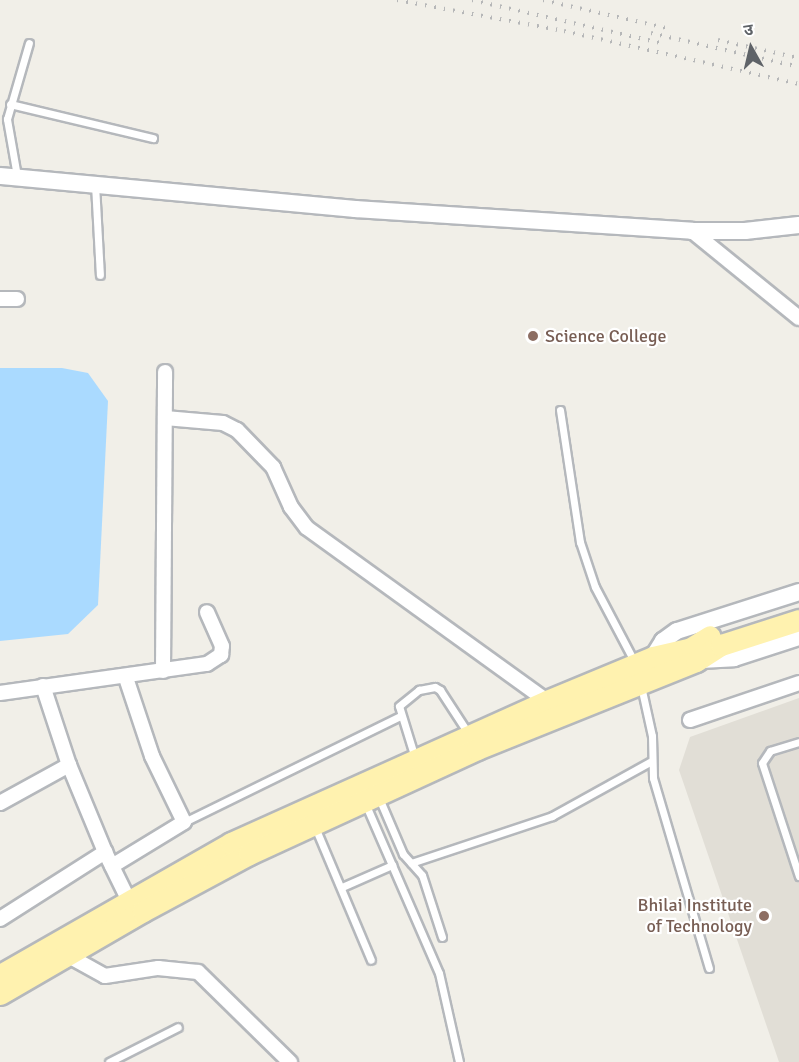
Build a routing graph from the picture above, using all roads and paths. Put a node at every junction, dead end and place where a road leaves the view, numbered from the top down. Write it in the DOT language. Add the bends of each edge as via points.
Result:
graph roads {
  1 [pos="30,43"];
  2 [pos="10,104"];
  3 [pos="153,138"];
  4 [pos="0,176"];
  5 [pos="17,178"];
  6 [pos="95,184"];
  7 [pos="799,225"];
  8 [pos="692,231"];
  9 [pos="100,274"];
  10 [pos="0,299"];
  11 [pos="17,299"];
  12 [pos="799,318"];
  13 [pos="165,372"];
  14 [pos="560,410"];
  15 [pos="165,418"];
  16 [pos="799,592"];
  17 [pos="799,607"];
  18 [pos="207,612"];
  19 [pos="799,620"];
  20 [pos="799,638"];
  21 [pos="719,639"];
  22 [pos="696,661"];
  23 [pos="643,668"];
  24 [pos="163,671"];
  25 [pos="126,678"];
  26 [pos="799,683"];
  27 [pos="43,686"];
  28 [pos="0,693"];
  29 [pos="547,701"];
  30 [pos="400,716"];
  31 [pos="690,720"];
  32 [pos="470,736"];
  33 [pos="799,742"];
  34 [pos="415,760"];
  35 [pos="650,762"];
  36 [pos="69,765"];
  37 [pos="371,798"];
  38 [pos="0,803"];
  39 [pos="184,822"];
  40 [pos="314,825"];
  41 [pos="105,852"];
  42 [pos="411,862"];
  43 [pos="392,865"];
  44 [pos="112,866"];
  45 [pos="799,876"];
  46 [pos="342,887"];
  47 [pos="128,899"];
  48 [pos="0,919"];
  49 [pos="442,937"];
  50 [pos="67,955"];
  51 [pos="371,960"];
  52 [pos="709,968"];
  53 [pos="0,975"];
  54 [pos="0,994"];
  55 [pos="178,1027"];
  56 [pos="109,1062"];
  57 [pos="290,1062"];
  58 [pos="459,1062"];
  1 -- 2 [label="lane"];
  2 -- 3 [label="lane"];
  2 -- 5 [label="lane" via="7,119"];
  4 -- 5 [label="street"];
  5 -- 6 [label="street"];
  6 -- 8 [label="street" via="355,209"];
  6 -- 9 [label="lane"];
  7 -- 8 [label="street"];
  8 -- 12 [label="street"];
  10 -- 11 [label="street"];
  13 -- 15 [label="street"];
  14 -- 23 [label="lane" via="580,542 595,587"];
  15 -- 24 [label="street"];
  15 -- 29 [label="street" via="222,423 237,430 273,467 291,507 307,528"];
  16 -- 23 [label="street" via="677,631 663,641"];
  17 -- 21 [label="main road"];
  18 -- 24 [label="street" via="220,635 220,655 207,664"];
  19 -- 21 [label="main road"];
  20 -- 22 [label="street" via="734,659"];
  21 -- 22 [label="main road"];
  21 -- 23 [label="main road"];
  22 -- 23 [label="main road"];
  23 -- 29 [label="main road"];
  23 -- 35 [label="lane" via="652,736"];
  23 -- 37 [label="main road"];
  24 -- 25 [label="street"];
  25 -- 27 [label="street"];
  25 -- 39 [label="street" via="152,756"];
  26 -- 31 [label="street"];
  27 -- 28 [label="street"];
  27 -- 36 [label="street"];
  29 -- 32 [label="main road"];
  30 -- 32 [label="lane" via="403,700 435,687"];
  30 -- 34 [label="lane"];
  30 -- 39 [label="lane"];
  32 -- 34 [label="main road"];
  33 -- 45 [label="lane" via="770,751 762,763"];
  34 -- 47 [label="main road" via="231,843"];
  35 -- 42 [label="lane" via="552,816"];
  35 -- 52 [label="lane"];
  36 -- 38 [label="street"];
  36 -- 41 [label="street"];
  37 -- 40 [label="main road"];
  37 -- 42 [label="lane"];
  37 -- 43 [label="lane"];
  39 -- 44 [label="street"];
  40 -- 46 [label="lane"];
  40 -- 50 [label="main road" via="230,864"];
  41 -- 44 [label="street"];
  41 -- 48 [label="street"];
  42 -- 49 [label="lane" via="422,875"];
  43 -- 46 [label="lane"];
  43 -- 58 [label="lane" via="445,990"];
  44 -- 47 [label="street"];
  46 -- 51 [label="lane"];
  47 -- 53 [label="main road"];
  50 -- 54 [label="main road"];
  50 -- 57 [label="street" via="105,976 158,968 198,972"];
  55 -- 56 [label="lane"];
}
